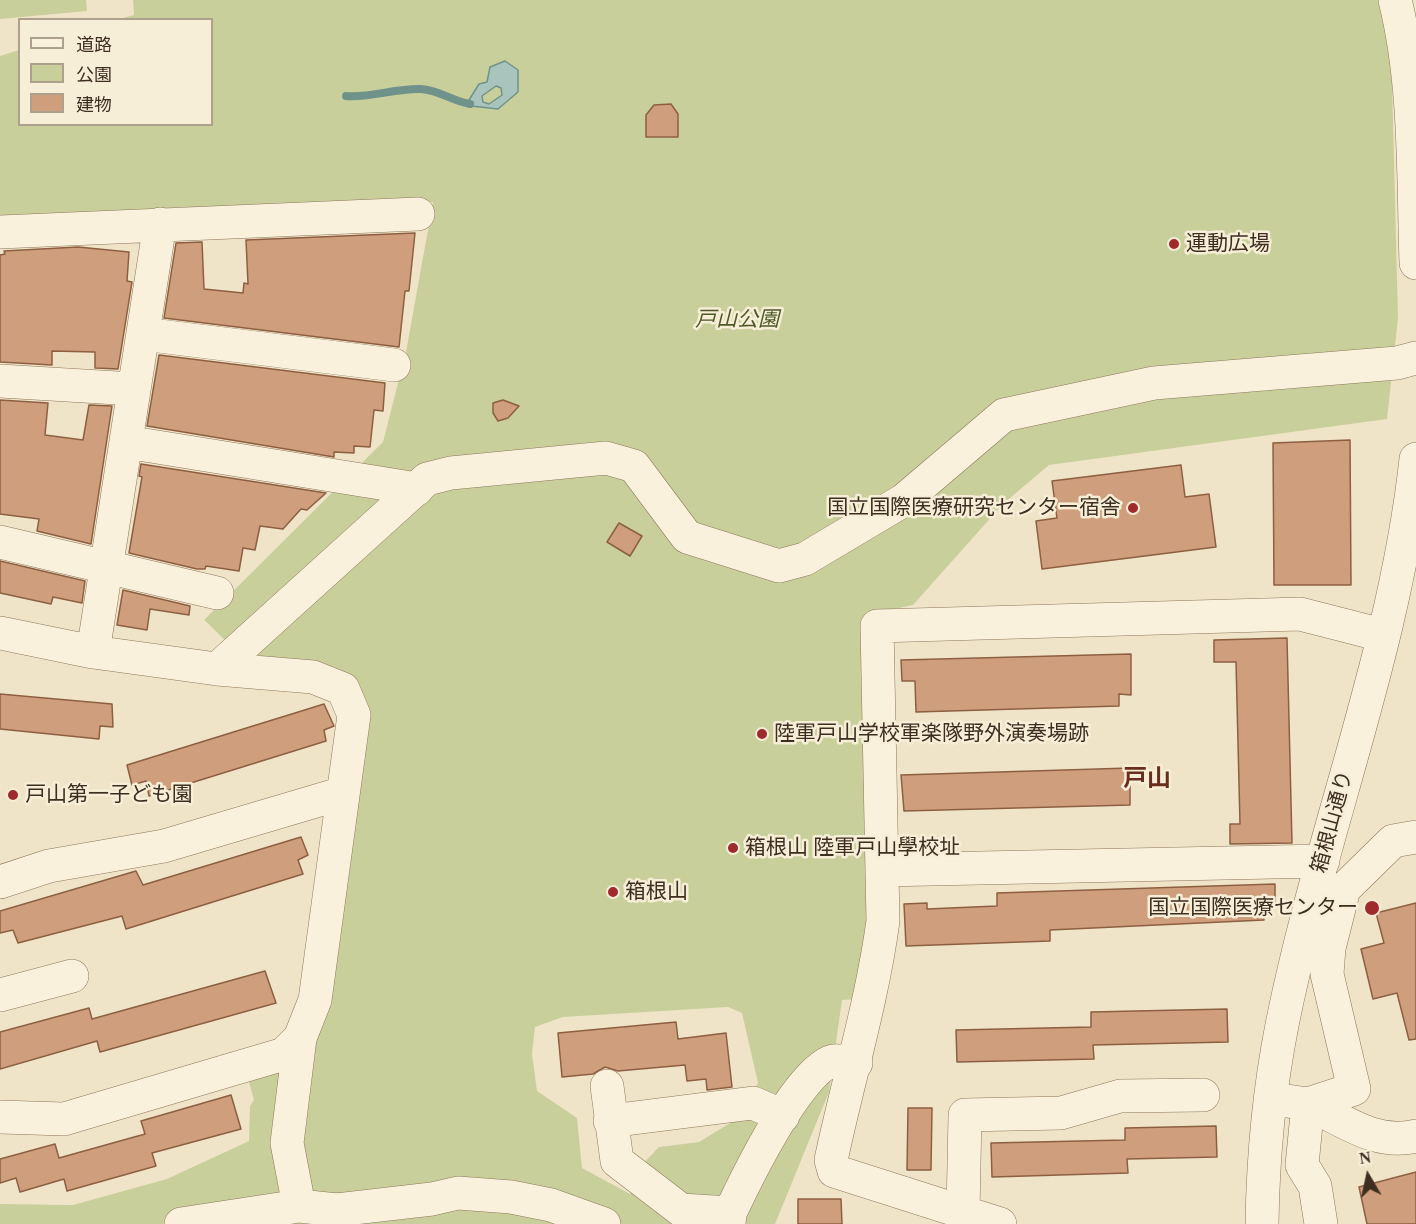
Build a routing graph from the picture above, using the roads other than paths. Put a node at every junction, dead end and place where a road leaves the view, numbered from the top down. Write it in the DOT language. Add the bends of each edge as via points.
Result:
graph roads {
  1 [pos="1395,0"];
  2 [pos="418,214"];
  3 [pos="160,224"];
  4 [pos="0,232"];
  5 [pos="1416,262"];
  6 [pos="142,334"];
  7 [pos="1416,358"];
  8 [pos="394,365"];
  9 [pos="0,381"];
  10 [pos="134,389"];
  11 [pos="126,441"];
  12 [pos="1416,459"];
  13 [pos="417,489"];
  14 [pos="0,542"];
  15 [pos="107,567"];
  16 [pos="217,593"];
  17 [pos="0,633"];
  18 [pos="1382,635"];
  19 [pos="93,652"];
  20 [pos="217,669"];
  21 [pos="344,793"];
  22 [pos="1416,837"];
  23 [pos="1323,861"];
  24 [pos="882,870"];
  25 [pos="0,882"];
  26 [pos="72,976"];
  27 [pos="0,995"];
  28 [pos="300,1038"];
  29 [pos="856,1063"];
  30 [pos="607,1086"];
  31 [pos="1203,1095"];
  32 [pos="1270,1100"];
  33 [pos="1308,1104"];
  34 [pos="783,1116"];
  35 [pos="0,1117"];
  36 [pos="610,1121"];
  37 [pos="1416,1136"];
  38 [pos="299,1206"];
  39 [pos="963,1213"];
  40 [pos="730,1218"];
  41 [pos="181,1224"];
  42 [pos="604,1224"];
  43 [pos="1000,1224"];
  44 [pos="1262,1224"];
  45 [pos="1321,1224"];
  1 -- 5 [label="street" via="1410,73"];
  2 -- 3 [label="street"];
  3 -- 4 [label="street"];
  3 -- 6 [label="street"];
  6 -- 8 [label="street"];
  6 -- 10 [label="street"];
  7 -- 13 [label="street" via="1397,363 1154,383 1004,415 904,500 805,559 778,566 687,537 634,466 606,458 451,473 427,479"];
  9 -- 10 [label="street"];
  10 -- 11 [label="street"];
  11 -- 13 [label="street"];
  11 -- 15 [label="street"];
  12 -- 18 [label="street, 箱根山通り" via="1400,564"];
  13 -- 20 [label="street"];
  14 -- 15 [label="street"];
  15 -- 16 [label="street"];
  15 -- 19 [label="street"];
  17 -- 19 [label="street"];
  18 -- 23 [label="street, 箱根山通り"];
  18 -- 24 [label="street" via="1299,614 877,626"];
  19 -- 20 [label="street"];
  20 -- 21 [label="street" via="313,677 343,689 354,715"];
  21 -- 25 [label="street" via="164,846 49,866"];
  21 -- 28 [label="street" via="315,1000"];
  22 -- 33 [label="street" via="1393,841 1344,889 1329,948 1328,974 1354,1089"];
  23 -- 24 [label="street"];
  23 -- 32 [label="street, 箱根山通り" via="1282,1024"];
  24 -- 29 [label="street" via="883,921"];
  26 -- 27 [label="street"];
  28 -- 35 [label="street" via="284,1053 64,1119"];
  28 -- 38 [label="street" via="287,1143"];
  29 -- 34 [label="street" via="832,1061 809,1077"];
  29 -- 39 [label="street" via="831,1160 834,1171"];
  30 -- 36 [label="street"];
  31 -- 39 [label="street" via="1120,1096 1060,1113 965,1115"];
  32 -- 33 [label="street"];
  32 -- 44 [label="street, 箱根山通り"];
  33 -- 37 [label="street" via="1365,1134 1401,1140"];
  33 -- 45 [label="street" via="1302,1165 1315,1186"];
  34 -- 36 [label="street" via="753,1104"];
  34 -- 40 [label="street" via="760,1151"];
  36 -- 40 [label="street" via="617,1161 646,1186 681,1210"];
  38 -- 41 [label="street"];
  38 -- 42 [label="street" via="337,1210 458,1193 551,1205"];
  39 -- 43 [label="street"];
}
